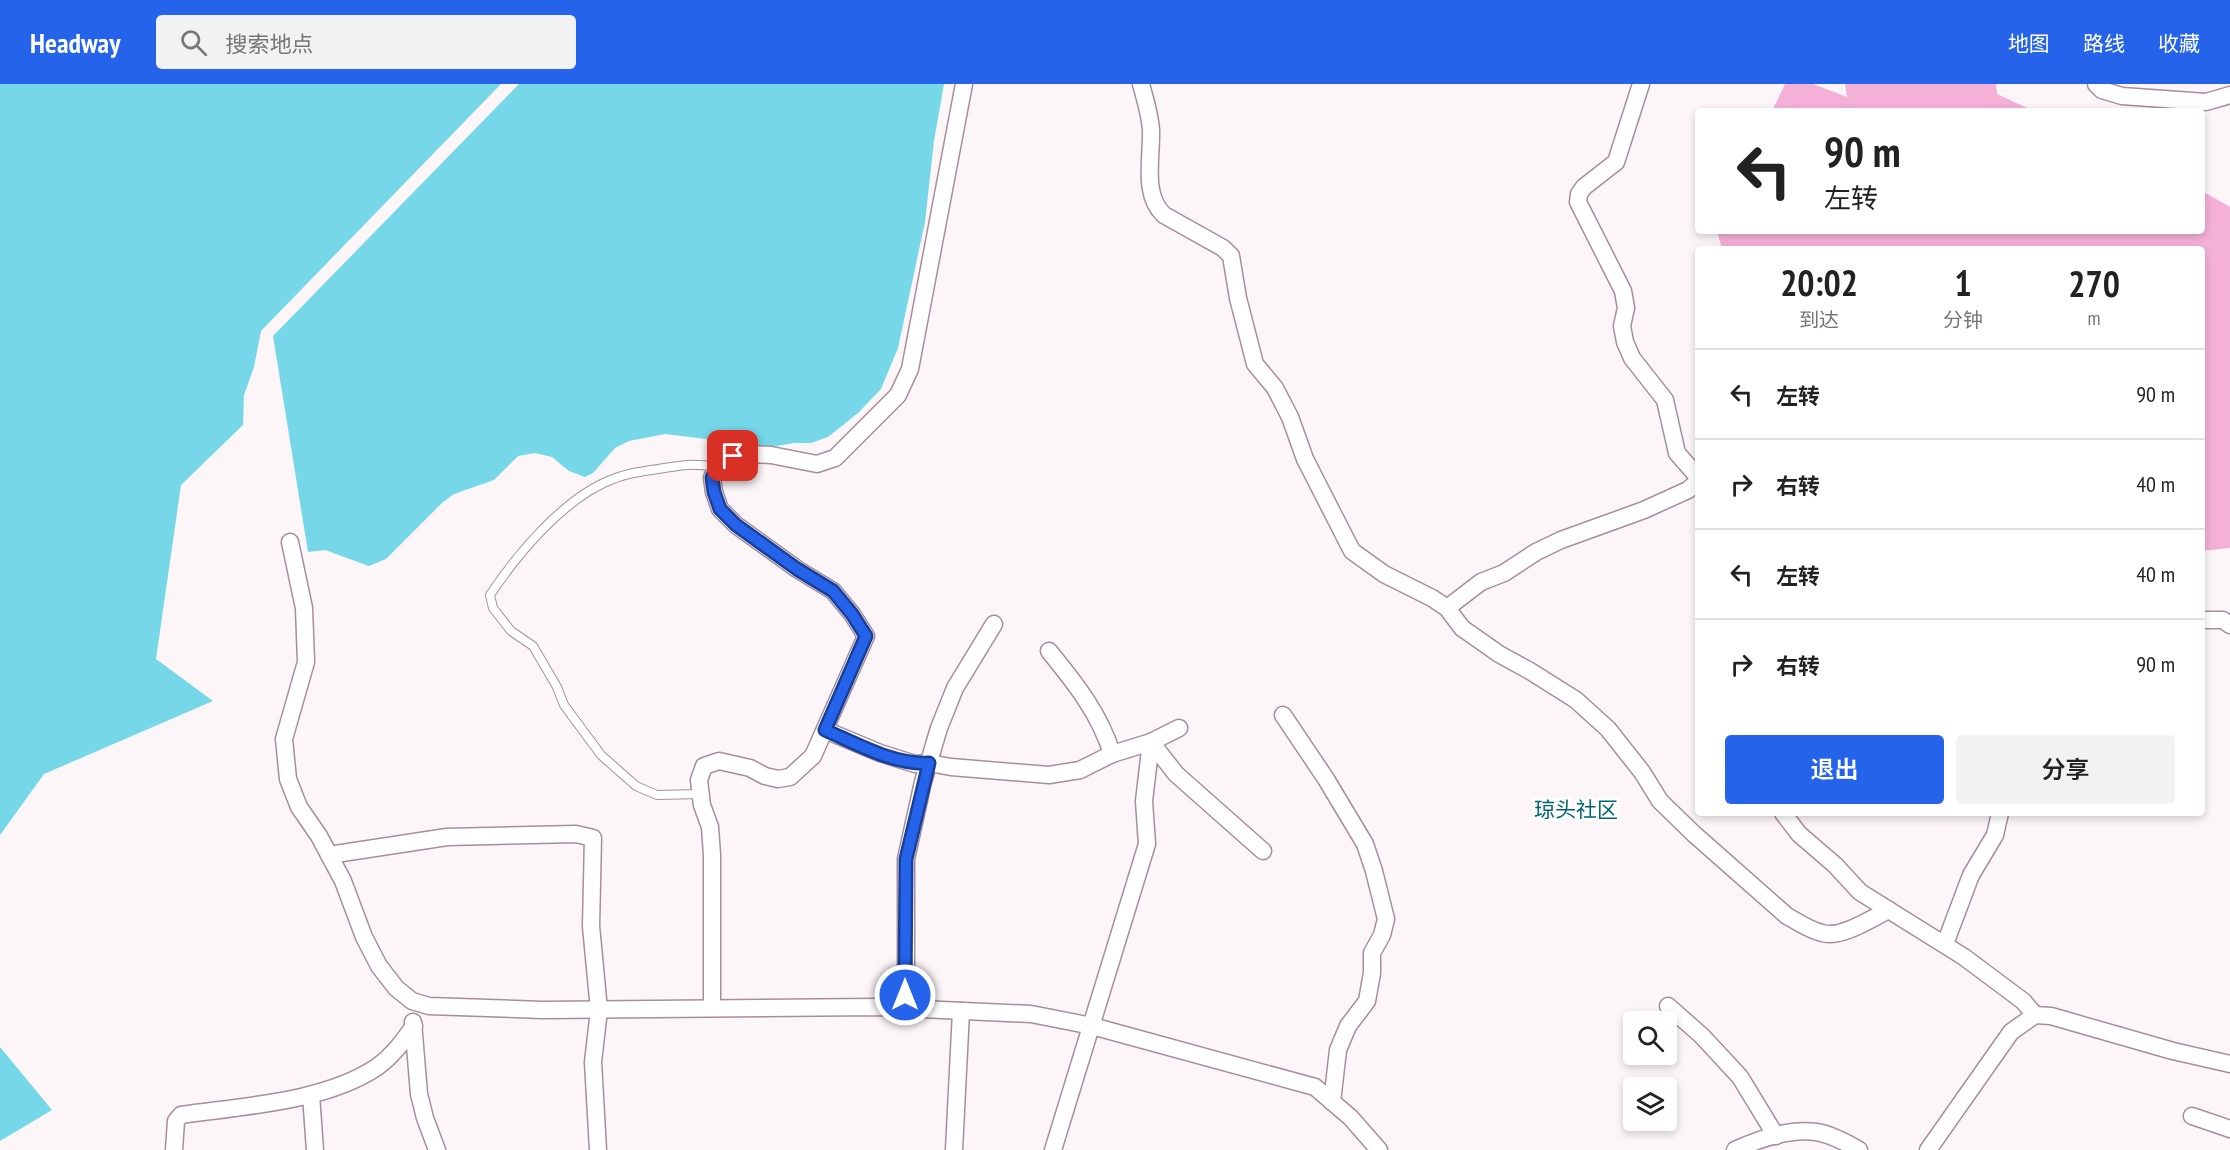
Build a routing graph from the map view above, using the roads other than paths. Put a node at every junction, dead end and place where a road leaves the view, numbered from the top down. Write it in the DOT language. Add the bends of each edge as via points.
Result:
graph roads {
  1 [pos="964,84"];
  2 [pos="1141,84"];
  3 [pos="1641,84"];
  4 [pos="2096,84"];
  5 [pos="2230,95"];
  6 [pos="717,467"];
  7 [pos="1695,475"];
  8 [pos="1695,482"];
  9 [pos="290,542"];
  10 [pos="1448,608"];
  11 [pos="2205,620"];
  12 [pos="994,624"];
  13 [pos="2230,625"];
  14 [pos="1049,651"];
  15 [pos="1283,715"];
  16 [pos="1179,728"];
  17 [pos="825,730"];
  18 [pos="1151,742"];
  19 [pos="1113,754"];
  20 [pos="929,763"];
  21 [pos="701,794"];
  22 [pos="1785,816"];
  23 [pos="1999,816"];
  24 [pos="1263,851"];
  25 [pos="329,855"];
  26 [pos="1889,909"];
  27 [pos="1945,944"];
  28 [pos="412,1001"];
  29 [pos="1668,1006"];
  30 [pos="712,1008"];
  31 [pos="906,1008"];
  32 [pos="599,1010"];
  33 [pos="961,1011"];
  34 [pos="2035,1015"];
  35 [pos="414,1026"];
  36 [pos="1092,1026"];
  37 [pos="2230,1064"];
  38 [pos="311,1095"];
  39 [pos="1332,1102"];
  40 [pos="2192,1116"];
  41 [pos="2230,1129"];
  42 [pos="1776,1136"];
  43 [pos="174,1150"];
  44 [pos="315,1150"];
  45 [pos="437,1150"];
  46 [pos="598,1150"];
  47 [pos="954,1150"];
  48 [pos="1053,1150"];
  49 [pos="1379,1150"];
  50 [pos="1735,1150"];
  51 [pos="1859,1150"];
  52 [pos="1928,1150"];
  1 -- 6 [label="street" via="910,369 898,395 834,458 817,464 751,454 733,456"];
  2 -- 10 [label="street" via="1151,127 1151,193 1156,208 1231,256 1255,364 1275,388 1305,459 1352,551 1384,574"];
  3 -- 7 [label="street" via="1616,162 1584,187 1578,202 1623,291 1625,342 1632,358 1665,400 1677,453"];
  4 -- 5 [label="street" via="2122,96 2206,102"];
  6 -- 17 [label="street" via="712,478 720,509 736,525 833,591 866,636"];
  6 -- 21 [label="lane" via="692,463 635,473 593,489 542,530 490,595 493,608 511,631 533,646 564,705 607,762 636,786 657,795"];
  8 -- 10 [label="street" via="1688,490 1644,510 1536,552 1504,573 1481,582"];
  9 -- 25 [label="street" via="304,608 306,662 284,739 288,779 299,807"];
  10 -- 26 [label="street" via="1462,627 1576,700 1608,729 1660,801 1787,916 1824,934 1857,926"];
  11 -- 13 [label="street" via="2223,620"];
  12 -- 20 [label="street" via="955,687"];
  14 -- 19 [label="street" via="1089,703"];
  15 -- 39 [label="street" via="1365,844 1386,919 1372,952 1367,1001 1347,1026 1338,1050"];
  16 -- 18 [label="street"];
  17 -- 20 [label="street" via="880,753 915,764"];
  17 -- 21 [label="street" via="813,756 790,777 778,779 719,761 704,766 699,780"];
  18 -- 19 [label="street"];
  18 -- 24 [label="street" via="1176,774"];
  18 -- 36 [label="street" via="1144,801 1148,844"];
  19 -- 20 [label="street" via="1080,770 1049,775"];
  20 -- 31 [label="street" via="906,859"];
  21 -- 30 [label="street" via="710,827 712,855"];
  22 -- 26 [label="street" via="1860,892"];
  23 -- 27 [label="street" via="1995,835 1971,875"];
  25 -- 28 [label="street" via="379,966"];
  25 -- 32 [label="street" via="447,837 576,834 593,838 591,926"];
  26 -- 27 [label="street"];
  27 -- 34 [label="street" via="2024,1002"];
  28 -- 32 [label="street" via="429,1006"];
  28 -- 35 [label="street"];
  29 -- 42 [label="street" via="1740,1077"];
  30 -- 31 [label="street"];
  30 -- 32 [label="street"];
  31 -- 33 [label="street"];
  32 -- 46 [label="street" via="593,1062"];
  33 -- 36 [label="street" via="1031,1014"];
  33 -- 47 [label="street"];
  34 -- 37 [label="street"];
  34 -- 52 [label="street" via="2011,1032"];
  35 -- 38 [label="street" via="393,1054 378,1066"];
  35 -- 45 [label="street" via="419,1094"];
  36 -- 39 [label="street" via="1315,1088"];
  36 -- 48 [label="street"];
  38 -- 43 [label="street" via="181,1115 176,1121"];
  38 -- 44 [label="street"];
  39 -- 49 [label="street"];
  40 -- 41 [label="street"];
  42 -- 50 [label="street"];
  42 -- 51 [label="street" via="1817,1132"];
}
